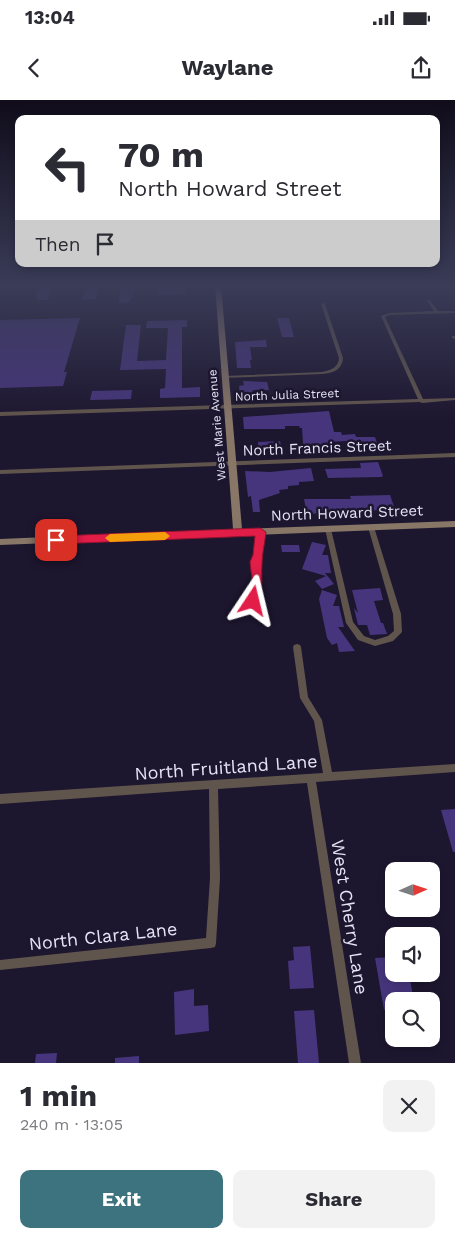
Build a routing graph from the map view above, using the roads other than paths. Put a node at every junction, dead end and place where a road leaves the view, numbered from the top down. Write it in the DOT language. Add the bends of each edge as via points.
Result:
graph roads {
  1 [pos="221,330"];
  2 [pos="332,330"];
  3 [pos="388,330"];
  4 [pos="224,377"];
  5 [pos="455,399"];
  6 [pos="422,400"];
  7 [pos="227,407"];
  8 [pos="0,414"];
  9 [pos="455,455"];
  10 [pos="232,463"];
  11 [pos="0,472"];
  12 [pos="455,524"];
  13 [pos="371,527"];
  14 [pos="328,529"];
  15 [pos="238,532"];
  16 [pos="260,532"];
  17 [pos="0,542"];
  18 [pos="253,601"];
  19 [pos="297,647"];
  20 [pos="455,768"];
  21 [pos="328,776"];
  22 [pos="311,777"];
  23 [pos="213,784"];
  24 [pos="0,799"];
  25 [pos="0,965"];
  26 [pos="354,1063"];
  1 -- 4 [label="street, West Marie Avenue"];
  2 -- 4 [label="street" via="342,358 338,368 322,373"];
  3 -- 6 [label="street"];
  4 -- 7 [label="street, West Marie Avenue"];
  5 -- 6 [label="street, North Julia Street"];
  6 -- 7 [label="street, North Julia Street"];
  7 -- 8 [label="street, North Julia Street"];
  7 -- 10 [label="street, West Marie Avenue"];
  9 -- 10 [label="street, North Francis Street"];
  10 -- 11 [label="street, North Francis Street"];
  10 -- 15 [label="street, West Marie Avenue"];
  12 -- 13 [label="street, North Howard Street"];
  13 -- 14 [label="street, North Howard Street"];
  13 -- 14 [label="street" via="398,614 398,632 390,639 376,643 361,638 350,624"];
  14 -- 16 [label="street, North Howard Street"];
  15 -- 16 [label="street, North Howard Street"];
  15 -- 17 [label="street, North Howard Street"];
  16 -- 18 [label="street" via="256,562 258,579"];
  19 -- 21 [label="street" via="304,698 318,720"];
  20 -- 21 [label="street, North Fruitland Lane"];
  21 -- 22 [label="street, North Fruitland Lane"];
  22 -- 23 [label="street, North Fruitland Lane"];
  22 -- 26 [label="street, West Cherry Lane"];
  23 -- 24 [label="street, North Fruitland Lane"];
  23 -- 25 [label="street, North Clara Lane" via="215,878 210,943"];
}
